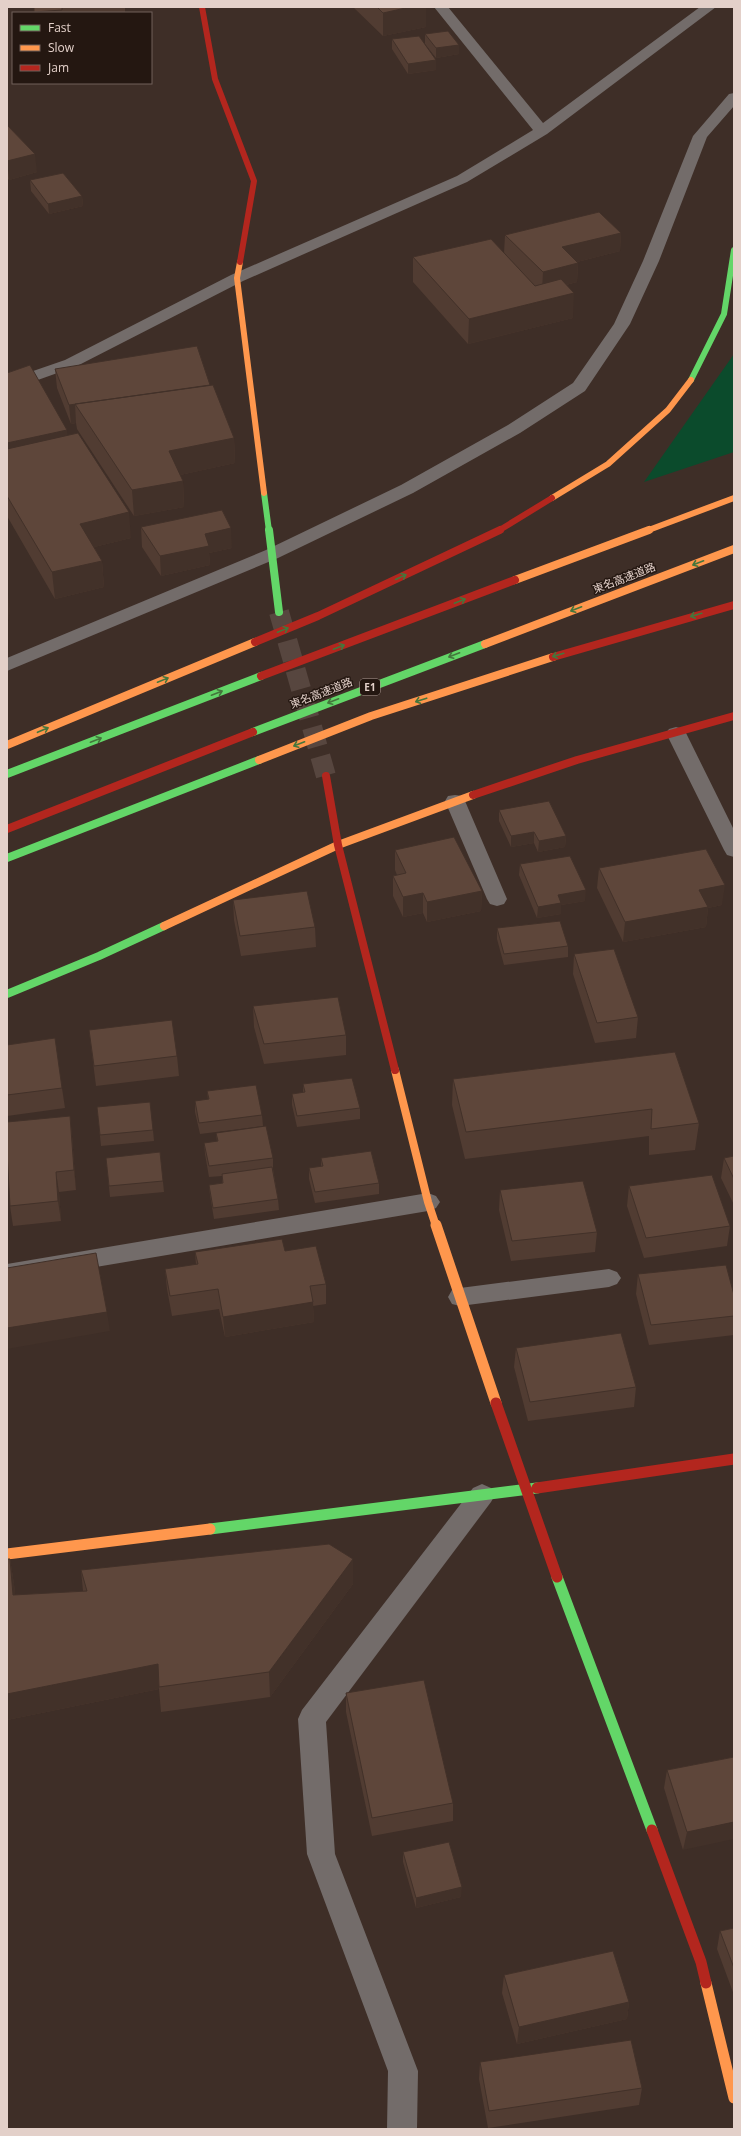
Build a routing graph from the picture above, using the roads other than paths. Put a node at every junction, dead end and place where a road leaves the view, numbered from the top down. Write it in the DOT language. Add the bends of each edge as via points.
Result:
graph roads {
  1 [pos="202,7"];
  2 [pos="441,7"];
  3 [pos="709,7"];
  4 [pos="734,97"];
  5 [pos="542,130"];
  6 [pos="734,250"];
  7 [pos="237,278"];
  8 [pos="7,386"];
  9 [pos="734,498"];
  10 [pos="734,549"];
  11 [pos="272,554"];
  12 [pos="734,604"];
  13 [pos="279,612"];
  14 [pos="7,665"];
  15 [pos="734,716"];
  16 [pos="676,733"];
  17 [pos="7,745"];
  18 [pos="7,774"];
  19 [pos="326,776"];
  20 [pos="455,801"];
  21 [pos="7,829"];
  22 [pos="338,845"];
  23 [pos="734,850"];
  24 [pos="7,858"];
  25 [pos="497,899"];
  26 [pos="7,994"];
  27 [pos="428,1202"];
  28 [pos="7,1273"];
  29 [pos="609,1278"];
  30 [pos="460,1297"];
  31 [pos="734,1459"];
  32 [pos="525,1490"];
  33 [pos="482,1495"];
  34 [pos="7,1554"];
  35 [pos="734,2098"];
  36 [pos="402,2129"];
  1 -- 7 [label="main road" via="215,79 254,181"];
  2 -- 5 [label="street"];
  3 -- 5 [label="street"];
  4 -- 11 [label="street" via="700,136 651,261 622,324 579,387 514,429 407,489"];
  5 -- 7 [label="street" via="462,179"];
  17 -- 6 [label="main road, one-way" via="318,616 504,528 608,464 668,410 697,371 724,314"];
  7 -- 8 [label="street" via="71,363"];
  7 -- 11 [label="main road"];
  18 -- 9 [label="main road, one-way"];
  10 -- 21 [label="main road, 東名高速道路 / E1, one-way" via="170,763"];
  11 -- 13 [label="main road"];
  11 -- 14 [label="street"];
  12 -- 24 [label="main road, one-way" via="540,661 371,716"];
  15 -- 16 [label="main road"];
  16 -- 20 [label="main road" via="577,760"];
  16 -- 23 [label="street"];
  19 -- 22 [label="main road"];
  20 -- 22 [label="main road"];
  20 -- 25 [label="street"];
  22 -- 26 [label="main road" via="99,956"];
  22 -- 27 [label="main road"];
  27 -- 28 [label="street"];
  27 -- 30 [label="main road"];
  29 -- 30 [label="street"];
  30 -- 32 [label="main road"];
  31 -- 32 [label="main road"];
  32 -- 33 [label="main road"];
  32 -- 35 [label="main road" via="701,1962"];
  33 -- 34 [label="main road"];
  33 -- 36 [label="street" via="312,1719 321,1854 403,2071"];
}
